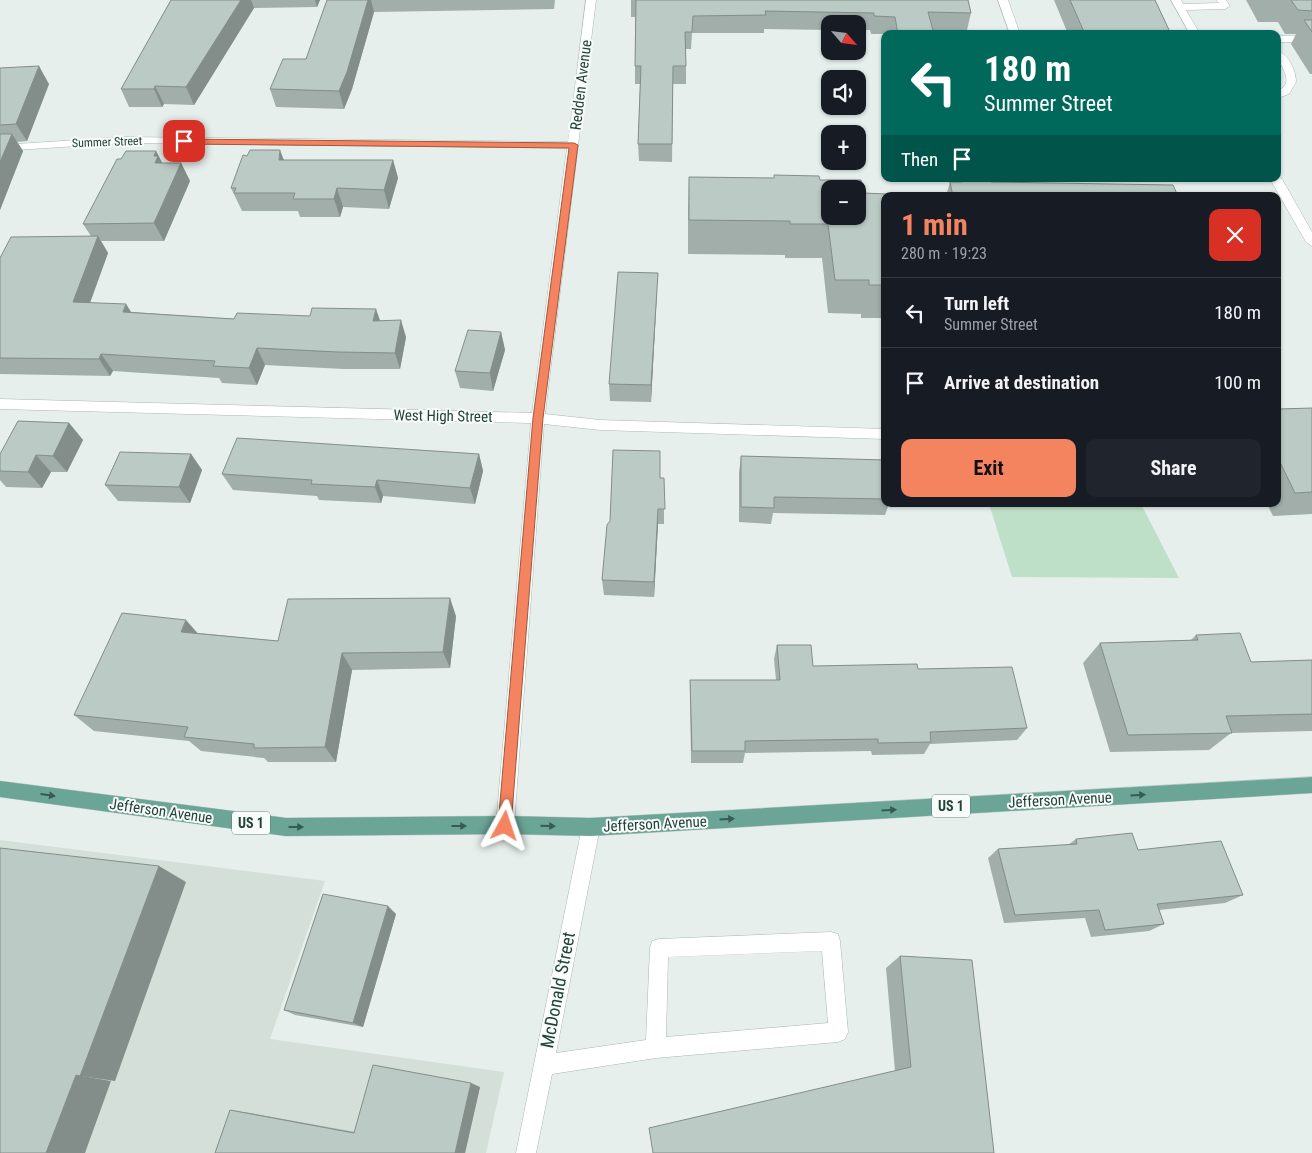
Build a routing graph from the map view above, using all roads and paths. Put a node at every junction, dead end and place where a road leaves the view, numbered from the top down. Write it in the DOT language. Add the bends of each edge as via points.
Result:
graph roads {
  1 [pos="591,0"];
  2 [pos="1003,0"];
  3 [pos="1222,0"];
  4 [pos="1178,3"];
  5 [pos="1014,30"];
  6 [pos="1193,30"];
  7 [pos="1312,39"];
  8 [pos="1281,40"];
  9 [pos="1281,57"];
  10 [pos="1281,94"];
  11 [pos="574,145"];
  12 [pos="0,148"];
  13 [pos="1278,182"];
  14 [pos="1312,242"];
  15 [pos="0,404"];
  16 [pos="538,418"];
  17 [pos="881,434"];
  18 [pos="1312,784"];
  19 [pos="0,789"];
  20 [pos="505,826"];
  21 [pos="591,828"];
  22 [pos="656,1048"];
  23 [pos="543,1065"];
  24 [pos="526,1153"];
  1 -- 11 [label="street, Redden Avenue"];
  2 -- 5 [label="street"];
  3 -- 4 [label="street" via="1225,6"];
  4 -- 6 [label="street"];
  7 -- 8 [label="street"];
  9 -- 10 [label="street" via="1288,63 1291,73 1290,84"];
  11 -- 12 [label="street, Summer Street" via="125,140"];
  11 -- 16 [label="street, Redden Avenue"];
  13 -- 14 [label="street"];
  15 -- 16 [label="street, West High Street"];
  16 -- 17 [label="street, West High Street" via="600,425"];
  16 -- 20 [label="street, Redden Avenue"];
  21 -- 18 [label="main road, Jefferson Avenue / US 1, one-way"];
  19 -- 20 [label="main road, Jefferson Avenue / US 1, one-way" via="286,827"];
  20 -- 21 [label="main road, Jefferson Avenue / US 1, one-way"];
  21 -- 23 [label="street, McDonald Street"];
  22 -- 22 [label="street" via="838,1032 831,941 659,948"];
  22 -- 23 [label="street"];
  23 -- 24 [label="street, McDonald Street"];
}
